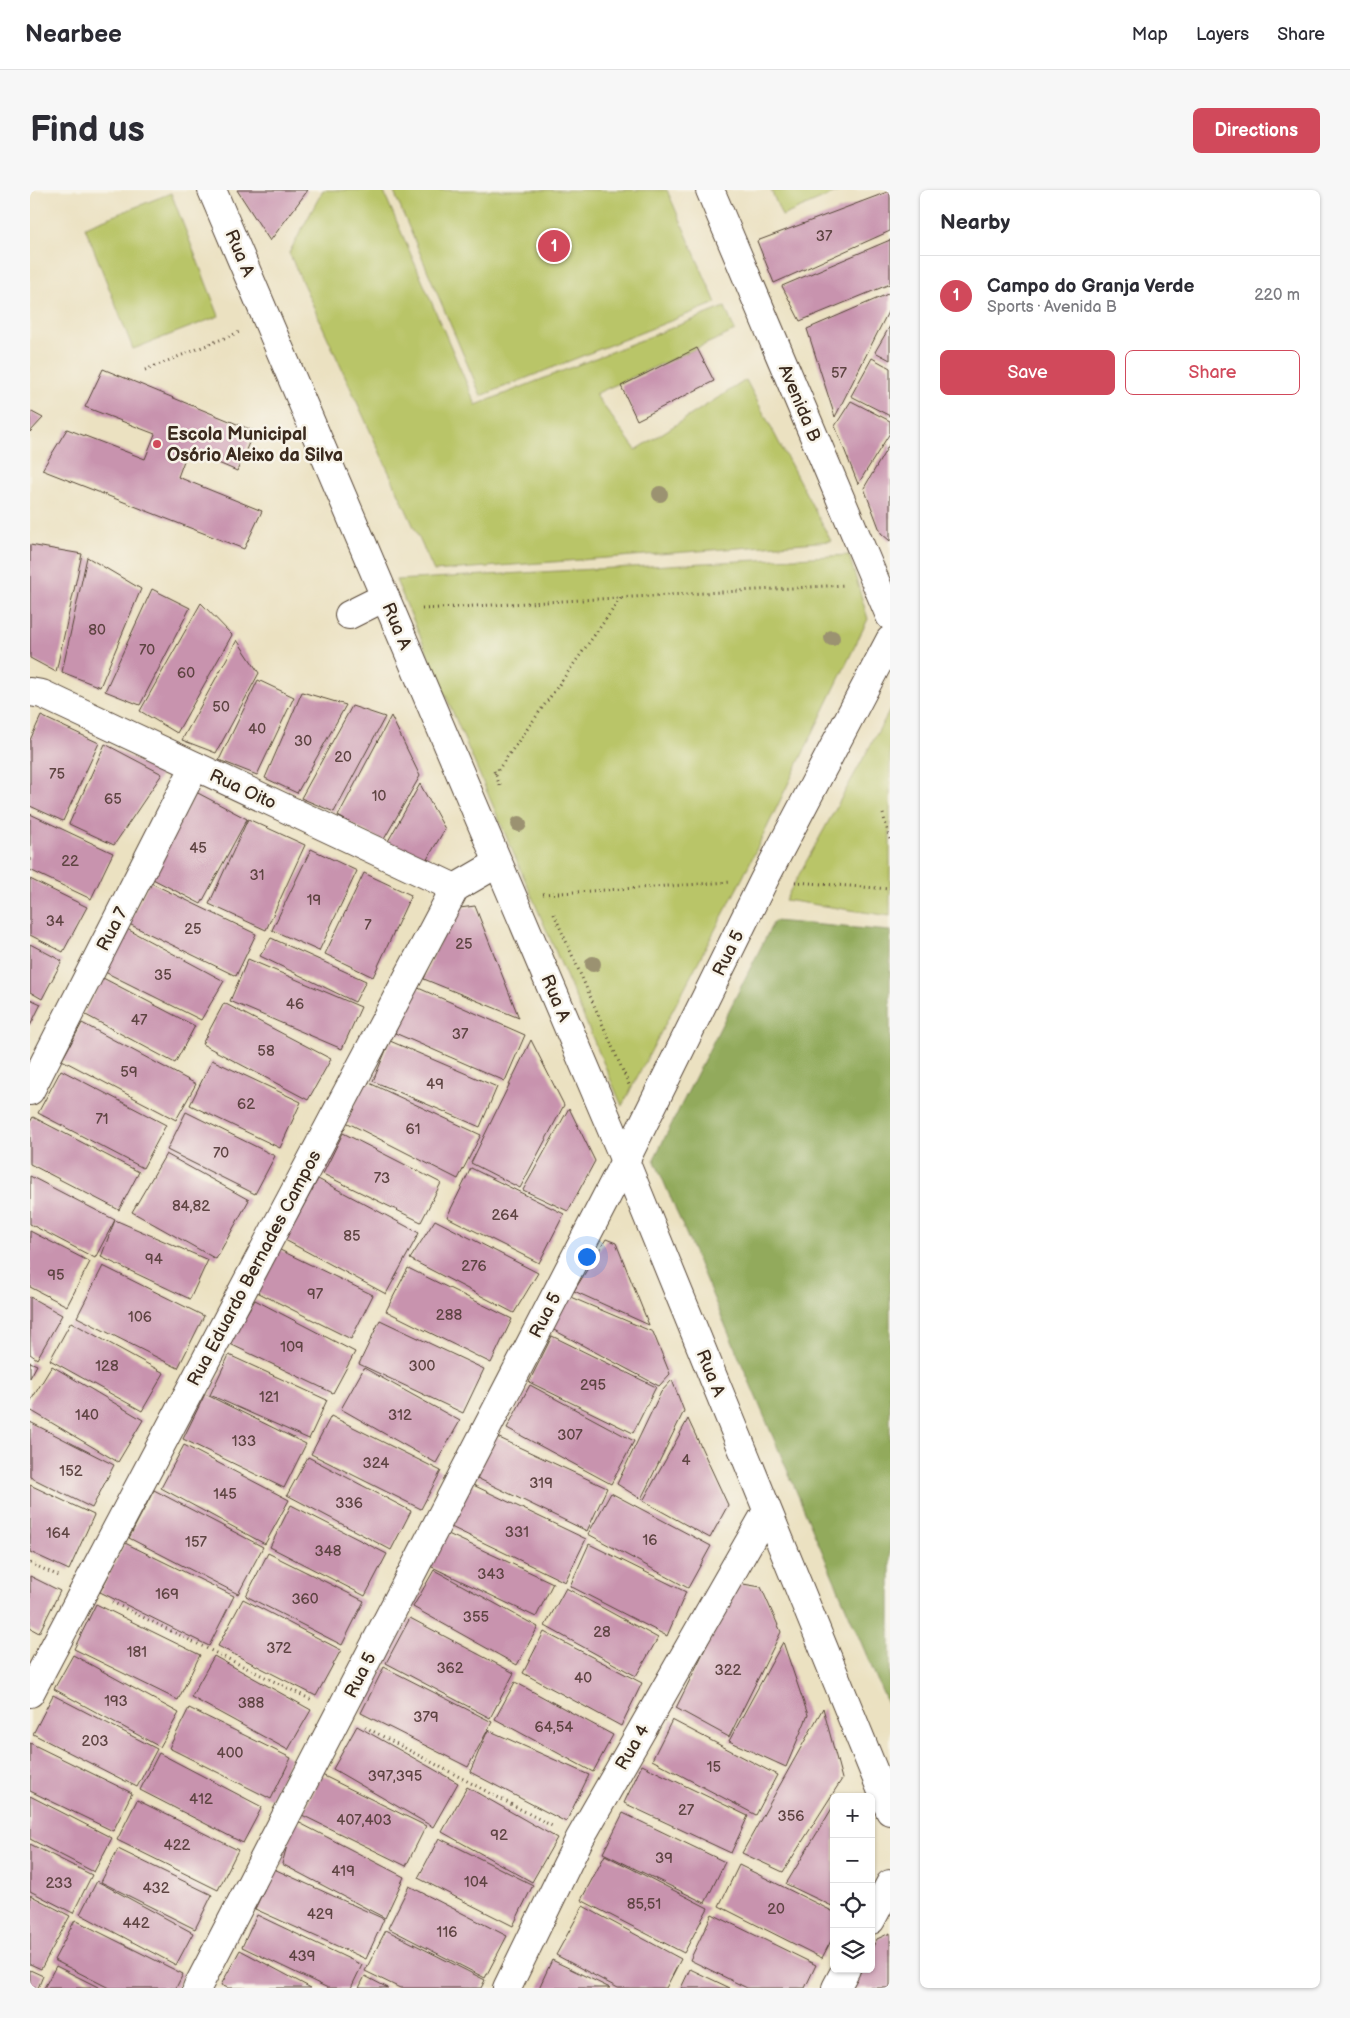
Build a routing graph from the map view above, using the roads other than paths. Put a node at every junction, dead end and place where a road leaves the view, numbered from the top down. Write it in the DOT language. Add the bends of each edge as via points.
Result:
graph roads {
  1 [pos="212,190"];
  2 [pos="710,190"];
  3 [pos="388,604"];
  4 [pos="349,615"];
  5 [pos="890,616"];
  6 [pos="890,640"];
  7 [pos="30,692"];
  8 [pos="195,766"];
  9 [pos="498,864"];
  10 [pos="455,888"];
  11 [pos="30,1091"];
  12 [pos="625,1161"];
  13 [pos="767,1512"];
  14 [pos="30,1692"];
  15 [pos="890,1811"];
  16 [pos="890,1884"];
  17 [pos="875,1912"];
  18 [pos="844,1973"];
  19 [pos="196,1988"];
  20 [pos="507,1988"];
  21 [pos="836,1988"];
  1 -- 3 [label="street, Rua A"];
  2 -- 5 [label="street, Avenida B"];
  3 -- 4 [label="street"];
  3 -- 9 [label="street, Rua A"];
  6 -- 12 [label="street, Rua 5" via="764,880"];
  7 -- 8 [label="street, Rua Oito" via="42,694"];
  8 -- 10 [label="street, Rua Oito"];
  8 -- 11 [label="street, Rua 7"];
  9 -- 10 [label="street"];
  9 -- 12 [label="street, Rua A"];
  10 -- 14 [label="street, Rua Eduardo Bernades Campos"];
  12 -- 13 [label="street, Rua A"];
  12 -- 19 [label="street, Rua 5"];
  13 -- 15 [label="street, Rua A"];
  13 -- 20 [label="street, Rua 4" via="579,1840"];
  16 -- 17 [label="street"];
  18 -- 21 [label="street"];
}
